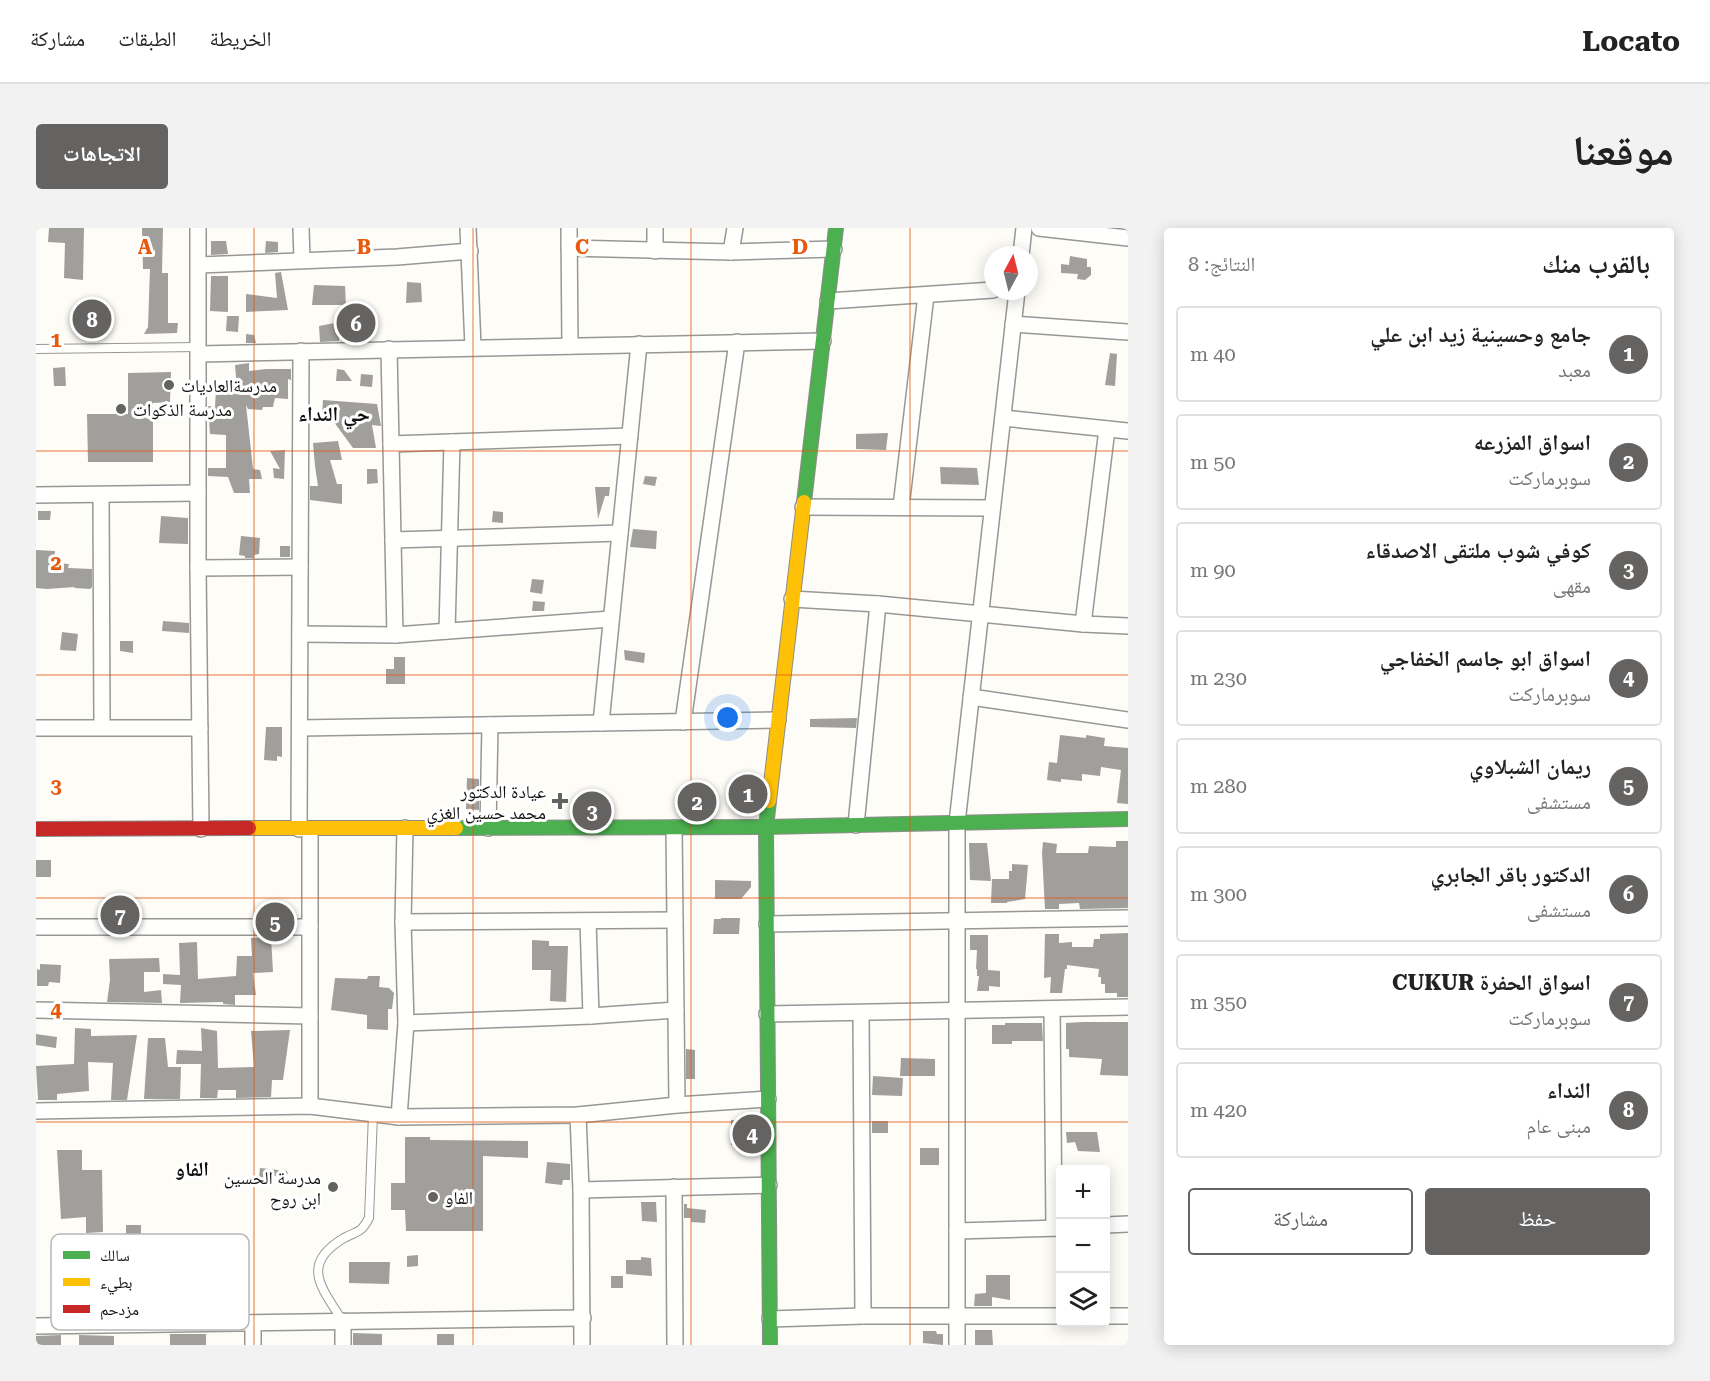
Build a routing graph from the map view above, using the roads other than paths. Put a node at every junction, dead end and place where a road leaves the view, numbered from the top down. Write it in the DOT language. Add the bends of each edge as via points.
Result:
graph roads {
  1 [pos="198,228"];
  2 [pos="301,228"];
  3 [pos="468,228"];
  4 [pos="569,228"];
  5 [pos="655,228"];
  6 [pos="735,228"];
  7 [pos="836,228"];
  8 [pos="1024,228"];
  9 [pos="1039,228"];
  10 [pos="1123,234"];
  11 [pos="1022,246"];
  12 [pos="569,248"];
  13 [pos="834,249"];
  14 [pos="470,250"];
  15 [pos="655,251"];
  16 [pos="731,252"];
  17 [pos="302,260"];
  18 [pos="199,265"];
  19 [pos="984,291"];
  20 [pos="926,295"];
  21 [pos="1016,300"];
  22 [pos="828,301"];
  23 [pos="1013,324"];
  24 [pos="1128,332"];
  25 [pos="823,341"];
  26 [pos="737,342"];
  27 [pos="639,344"];
  28 [pos="570,346"];
  29 [pos="473,347"];
  30 [pos="36,349"];
  31 [pos="389,349"];
  32 [pos="199,351"];
  33 [pos="301,351"];
  34 [pos="1003,418"];
  35 [pos="1107,429"];
  36 [pos="1128,431"];
  37 [pos="630,436"];
  38 [pos="452,442"];
  39 [pos="391,444"];
  40 [pos="198,493"];
  41 [pos="36,495"];
  42 [pos="101,495"];
  43 [pos="803,507"];
  44 [pos="901,507"];
  45 [pos="993,508"];
  46 [pos="620,532"];
  47 [pos="449,538"];
  48 [pos="393,540"];
  49 [pos="300,567"];
  50 [pos="198,568"];
  51 [pos="792,599"];
  52 [pos="878,604"];
  53 [pos="980,613"];
  54 [pos="611,619"];
  55 [pos="1083,624"];
  56 [pos="1128,626"];
  57 [pos="447,631"];
  58 [pos="300,634"];
  59 [pos="395,635"];
  60 [pos="971,697"];
  61 [pos="778,720"];
  62 [pos="1128,720"];
  63 [pos="683,722"];
  64 [pos="601,723"];
  65 [pos="490,725"];
  66 [pos="102,727"];
  67 [pos="36,728"];
  68 [pos="200,728"];
  69 [pos="300,728"];
  70 [pos="1128,819"];
  71 [pos="957,823"];
  72 [pos="856,825"];
  73 [pos="766,827"];
  74 [pos="405,828"];
  75 [pos="488,828"];
  76 [pos="674,828"];
  77 [pos="36,829"];
  78 [pos="201,829"];
  79 [pos="305,829"];
  80 [pos="1128,918"];
  81 [pos="675,920"];
  82 [pos="588,921"];
  83 [pos="958,921"];
  84 [pos="403,922"];
  85 [pos="766,924"];
  86 [pos="36,927"];
  87 [pos="310,927"];
  88 [pos="1128,1007"];
  89 [pos="36,1010"];
  90 [pos="676,1010"];
  91 [pos="1052,1010"];
  92 [pos="861,1012"];
  93 [pos="956,1012"];
  94 [pos="767,1014"];
  95 [pos="310,1016"];
  96 [pos="591,1016"];
  97 [pos="406,1023"];
  98 [pos="768,1099"];
  99 [pos="676,1105"];
  100 [pos="310,1106"];
  101 [pos="36,1111"];
  102 [pos="373,1114"];
  103 [pos="578,1115"];
  104 [pos="399,1117"];
  105 [pos="769,1185"];
  106 [pos="674,1187"];
  107 [pos="581,1190"];
  108 [pos="1058,1219"];
  109 [pos="1128,1224"];
  110 [pos="1110,1226"];
  111 [pos="1056,1228"];
  112 [pos="957,1232"];
  113 [pos="863,1316"];
  114 [pos="1056,1316"];
  115 [pos="1110,1316"];
  116 [pos="1128,1316"];
  117 [pos="956,1317"];
  118 [pos="583,1318"];
  119 [pos="770,1319"];
  120 [pos="343,1322"];
  121 [pos="249,1323"];
  122 [pos="253,1323"];
  123 [pos="36,1326"];
  124 [pos="51,1326"];
  125 [pos="253,1345"];
  126 [pos="343,1345"];
  127 [pos="582,1345"];
  128 [pos="675,1345"];
  129 [pos="770,1345"];
  130 [pos="957,1345"];
  1 -- 18 [label="street"];
  2 -- 17 [label="street"];
  3 -- 14 [label="street"];
  4 -- 12 [label="street"];
  5 -- 15 [label="street"];
  6 -- 16 [label="street"];
  7 -- 13 [label="street"];
  8 -- 11 [label="street"];
  9 -- 10 [label="street"];
  12 -- 15 [label="street"];
  12 -- 28 [label="street"];
  13 -- 16 [label="street"];
  13 -- 22 [label="street"];
  14 -- 17 [label="street"];
  14 -- 29 [label="street"];
  15 -- 16 [label="street"];
  17 -- 18 [label="street"];
  18 -- 32 [label="street"];
  19 -- 20 [label="street"];
  20 -- 22 [label="street"];
  20 -- 44 [label="street"];
  21 -- 23 [label="street"];
  22 -- 25 [label="street"];
  23 -- 24 [label="street"];
  23 -- 34 [label="street"];
  25 -- 26 [label="street"];
  25 -- 43 [label="street"];
  26 -- 27 [label="street"];
  26 -- 63 [label="street"];
  27 -- 28 [label="street"];
  27 -- 37 [label="street"];
  28 -- 29 [label="street"];
  29 -- 31 [label="street"];
  30 -- 32 [label="lane"];
  31 -- 33 [label="street"];
  31 -- 39 [label="street"];
  32 -- 33 [label="street"];
  32 -- 40 [label="street"];
  33 -- 49 [label="street"];
  34 -- 35 [label="street"];
  34 -- 45 [label="street"];
  35 -- 36 [label="street"];
  35 -- 55 [label="street"];
  37 -- 38 [label="street"];
  37 -- 46 [label="street"];
  38 -- 39 [label="street"];
  38 -- 47 [label="street"];
  39 -- 48 [label="street"];
  40 -- 42 [label="street"];
  40 -- 50 [label="street"];
  41 -- 42 [label="street"];
  42 -- 66 [label="street"];
  43 -- 44 [label="street"];
  43 -- 51 [label="street"];
  44 -- 45 [label="street"];
  45 -- 53 [label="street"];
  46 -- 47 [label="street"];
  46 -- 54 [label="street"];
  47 -- 48 [label="street"];
  47 -- 57 [label="street"];
  48 -- 59 [label="street"];
  49 -- 50 [label="street"];
  49 -- 58 [label="street"];
  50 -- 68 [label="street"];
  51 -- 52 [label="street"];
  51 -- 61 [label="street"];
  52 -- 53 [label="street"];
  52 -- 72 [label="street"];
  53 -- 55 [label="street"];
  53 -- 60 [label="street"];
  54 -- 57 [label="street"];
  54 -- 64 [label="street"];
  55 -- 56 [label="street"];
  57 -- 59 [label="street"];
  58 -- 59 [label="street"];
  58 -- 69 [label="street"];
  60 -- 62 [label="street"];
  60 -- 71 [label="street"];
  61 -- 63 [label="street"];
  61 -- 73 [label="street"];
  63 -- 64 [label="street"];
  64 -- 65 [label="street"];
  65 -- 69 [label="street"];
  65 -- 75 [label="street"];
  66 -- 67 [label="street"];
  66 -- 68 [label="street"];
  68 -- 78 [label="street"];
  69 -- 79 [label="street"];
  70 -- 71 [label="street"];
  71 -- 72 [label="street"];
  71 -- 83 [label="street"];
  72 -- 73 [label="street"];
  73 -- 76 [label="street"];
  73 -- 85 [label="street"];
  74 -- 75 [label="street"];
  74 -- 79 [label="street"];
  74 -- 84 [label="street"];
  75 -- 76 [label="street"];
  76 -- 81 [label="street"];
  77 -- 78 [label="street"];
  78 -- 79 [label="street"];
  79 -- 87 [label="street"];
  80 -- 83 [label="street"];
  81 -- 82 [label="street"];
  81 -- 90 [label="street"];
  82 -- 84 [label="street"];
  82 -- 96 [label="street"];
  83 -- 85 [label="street"];
  83 -- 93 [label="street"];
  84 -- 97 [label="street"];
  85 -- 94 [label="street"];
  86 -- 87 [label="street"];
  87 -- 95 [label="street"];
  88 -- 91 [label="street"];
  89 -- 95 [label="street"];
  90 -- 96 [label="street"];
  90 -- 99 [label="street"];
  91 -- 93 [label="street"];
  91 -- 108 [label="street"];
  92 -- 93 [label="street"];
  92 -- 94 [label="street"];
  92 -- 113 [label="street"];
  93 -- 112 [label="street"];
  94 -- 98 [label="street"];
  95 -- 100 [label="street"];
  96 -- 97 [label="street"];
  97 -- 104 [label="street"];
  98 -- 99 [label="street"];
  98 -- 105 [label="street"];
  99 -- 103 [label="street"];
  100 -- 101 [label="street"];
  100 -- 102 [label="street"];
  102 -- 104 [label="street"];
  102 -- 120 [label="lane" via="369,1218 361,1231 338,1242 321,1257 317,1273"];
  103 -- 104 [label="street"];
  103 -- 107 [label="street"];
  105 -- 106 [label="street"];
  105 -- 119 [label="street"];
  106 -- 107 [label="street"];
  106 -- 128 [label="street"];
  107 -- 118 [label="street"];
  109 -- 110 [label="street"];
  111 -- 112 [label="street"];
  112 -- 117 [label="street"];
  113 -- 117 [label="street"];
  113 -- 119 [label="street"];
  114 -- 117 [label="street"];
  115 -- 116 [label="street"];
  117 -- 130 [label="street"];
  118 -- 120 [label="street"];
  118 -- 127 [label="street"];
  119 -- 129 [label="street"];
  120 -- 122 [label="street"];
  120 -- 126 [label="street"];
  121 -- 122 [label="street"];
  122 -- 125 [label="street"];
  123 -- 124 [label="street"];
}
